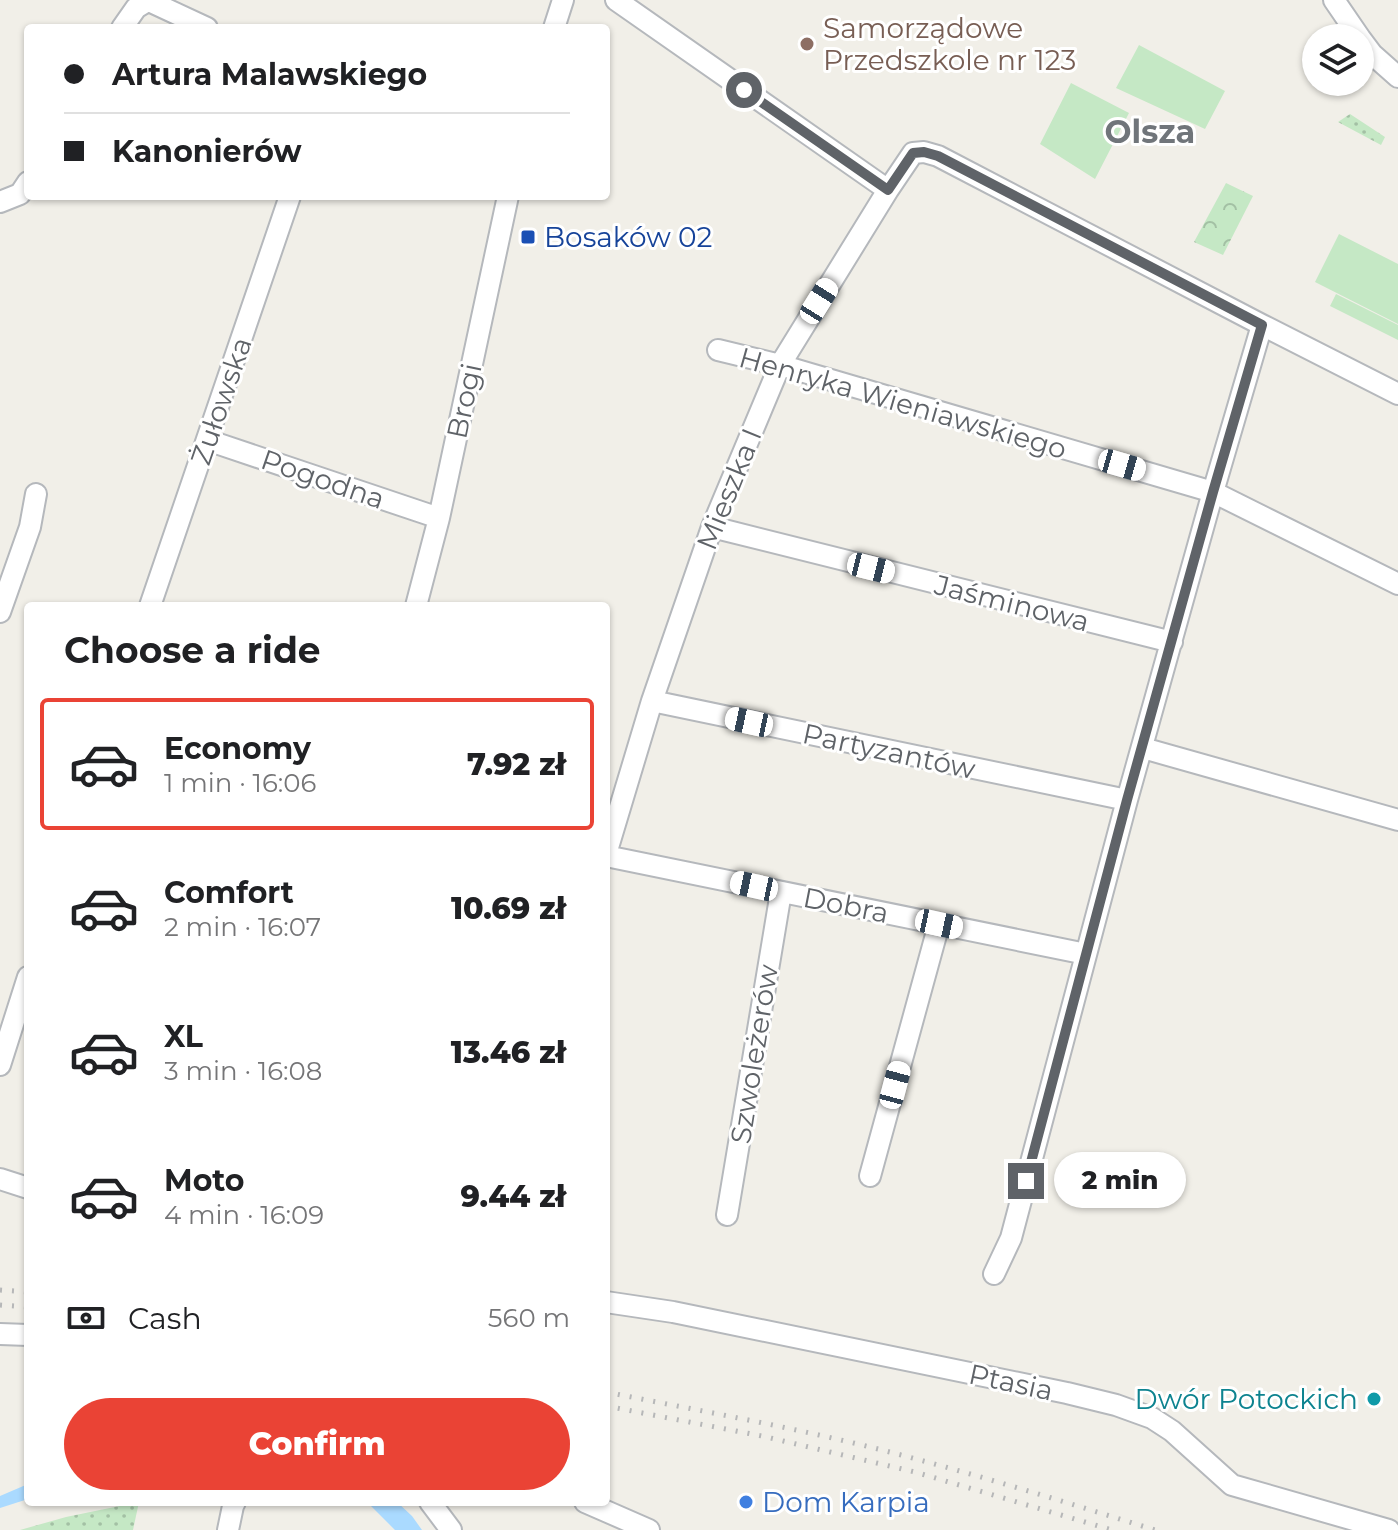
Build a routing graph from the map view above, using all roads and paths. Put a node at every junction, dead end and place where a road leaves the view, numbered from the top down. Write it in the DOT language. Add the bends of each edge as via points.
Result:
graph roads {
  1 [pos="149,0"];
  2 [pos="563,0"];
  3 [pos="616,0"];
  4 [pos="1334,0"];
  5 [pos="125,24"];
  6 [pos="199,24"];
  7 [pos="555,24"];
  8 [pos="1350,24"];
  9 [pos="1374,56"];
  10 [pos="1398,77"];
  11 [pos="24,188"];
  12 [pos="888,190"];
  13 [pos="289,200"];
  14 [pos="507,200"];
  15 [pos="0,202"];
  16 [pos="1262,325"];
  17 [pos="718,350"];
  18 [pos="780,365"];
  19 [pos="1398,394"];
  20 [pos="207,440"];
  21 [pos="1213,492"];
  22 [pos="36,494"];
  23 [pos="439,518"];
  24 [pos="712,527"];
  25 [pos="1398,584"];
  26 [pos="151,602"];
  27 [pos="417,602"];
  28 [pos="0,612"];
  29 [pos="1172,642"];
  30 [pos="652,701"];
  31 [pos="1143,748"];
  32 [pos="1127,800"];
  33 [pos="1398,820"];
  34 [pos="610,842"];
  35 [pos="610,856"];
  36 [pos="781,892"];
  37 [pos="939,924"];
  38 [pos="1086,954"];
  39 [pos="24,990"];
  40 [pos="0,1065"];
  41 [pos="870,1176"];
  42 [pos="0,1179"];
  43 [pos="24,1187"];
  44 [pos="727,1215"];
  45 [pos="994,1274"];
  46 [pos="610,1303"];
  47 [pos="0,1334"];
  48 [pos="24,1335"];
  49 [pos="233,1506"];
  50 [pos="433,1506"];
  51 [pos="594,1506"];
  52 [pos="228,1530"];
  53 [pos="451,1530"];
  54 [pos="649,1530"];
  55 [pos="1389,1530"];
  1 -- 5 [label="street"];
  1 -- 6 [label="street"];
  2 -- 7 [label="street"];
  3 -- 12 [label="street"];
  4 -- 8 [label="street"];
  9 -- 10 [label="street"];
  11 -- 15 [label="street"];
  12 -- 16 [label="street, Mieszka I" via="913,153 938,156"];
  12 -- 18 [label="street, Mieszka I"];
  13 -- 20 [label="street, Żułowska"];
  14 -- 23 [label="street, Brogi"];
  16 -- 19 [label="street"];
  16 -- 21 [label="street"];
  17 -- 18 [label="street, Henryka Wieniawskiego"];
  18 -- 21 [label="street, Henryka Wieniawskiego"];
  18 -- 24 [label="street, Mieszka I"];
  20 -- 23 [label="street, Pogodna"];
  20 -- 26 [label="street, Żułowska"];
  21 -- 25 [label="street, Henryka Wieniawskiego"];
  21 -- 29 [label="street"];
  22 -- 28 [label="street"];
  23 -- 27 [label="street, Brogi"];
  24 -- 29 [label="street, Jaśminowa"];
  24 -- 30 [label="street, Mieszka I"];
  29 -- 31 [label="street"];
  30 -- 32 [label="street, Partyzantów"];
  30 -- 34 [label="street, Mieszka I"];
  31 -- 32 [label="street"];
  31 -- 33 [label="street"];
  32 -- 38 [label="street"];
  35 -- 36 [label="street, Dobra"];
  36 -- 37 [label="street, Dobra"];
  36 -- 44 [label="street, Szwoleżerów"];
  37 -- 38 [label="street, Dobra"];
  37 -- 41 [label="street"];
  38 -- 45 [label="street" via="1011,1238"];
  39 -- 40 [label="street"];
  42 -- 43 [label="street"];
  46 -- 55 [label="street, Ptasia" via="1116,1405 1172,1431 1232,1485"];
  47 -- 48 [label="street"];
  49 -- 52 [label="street"];
  50 -- 53 [label="street"];
  51 -- 54 [label="street"];
}
